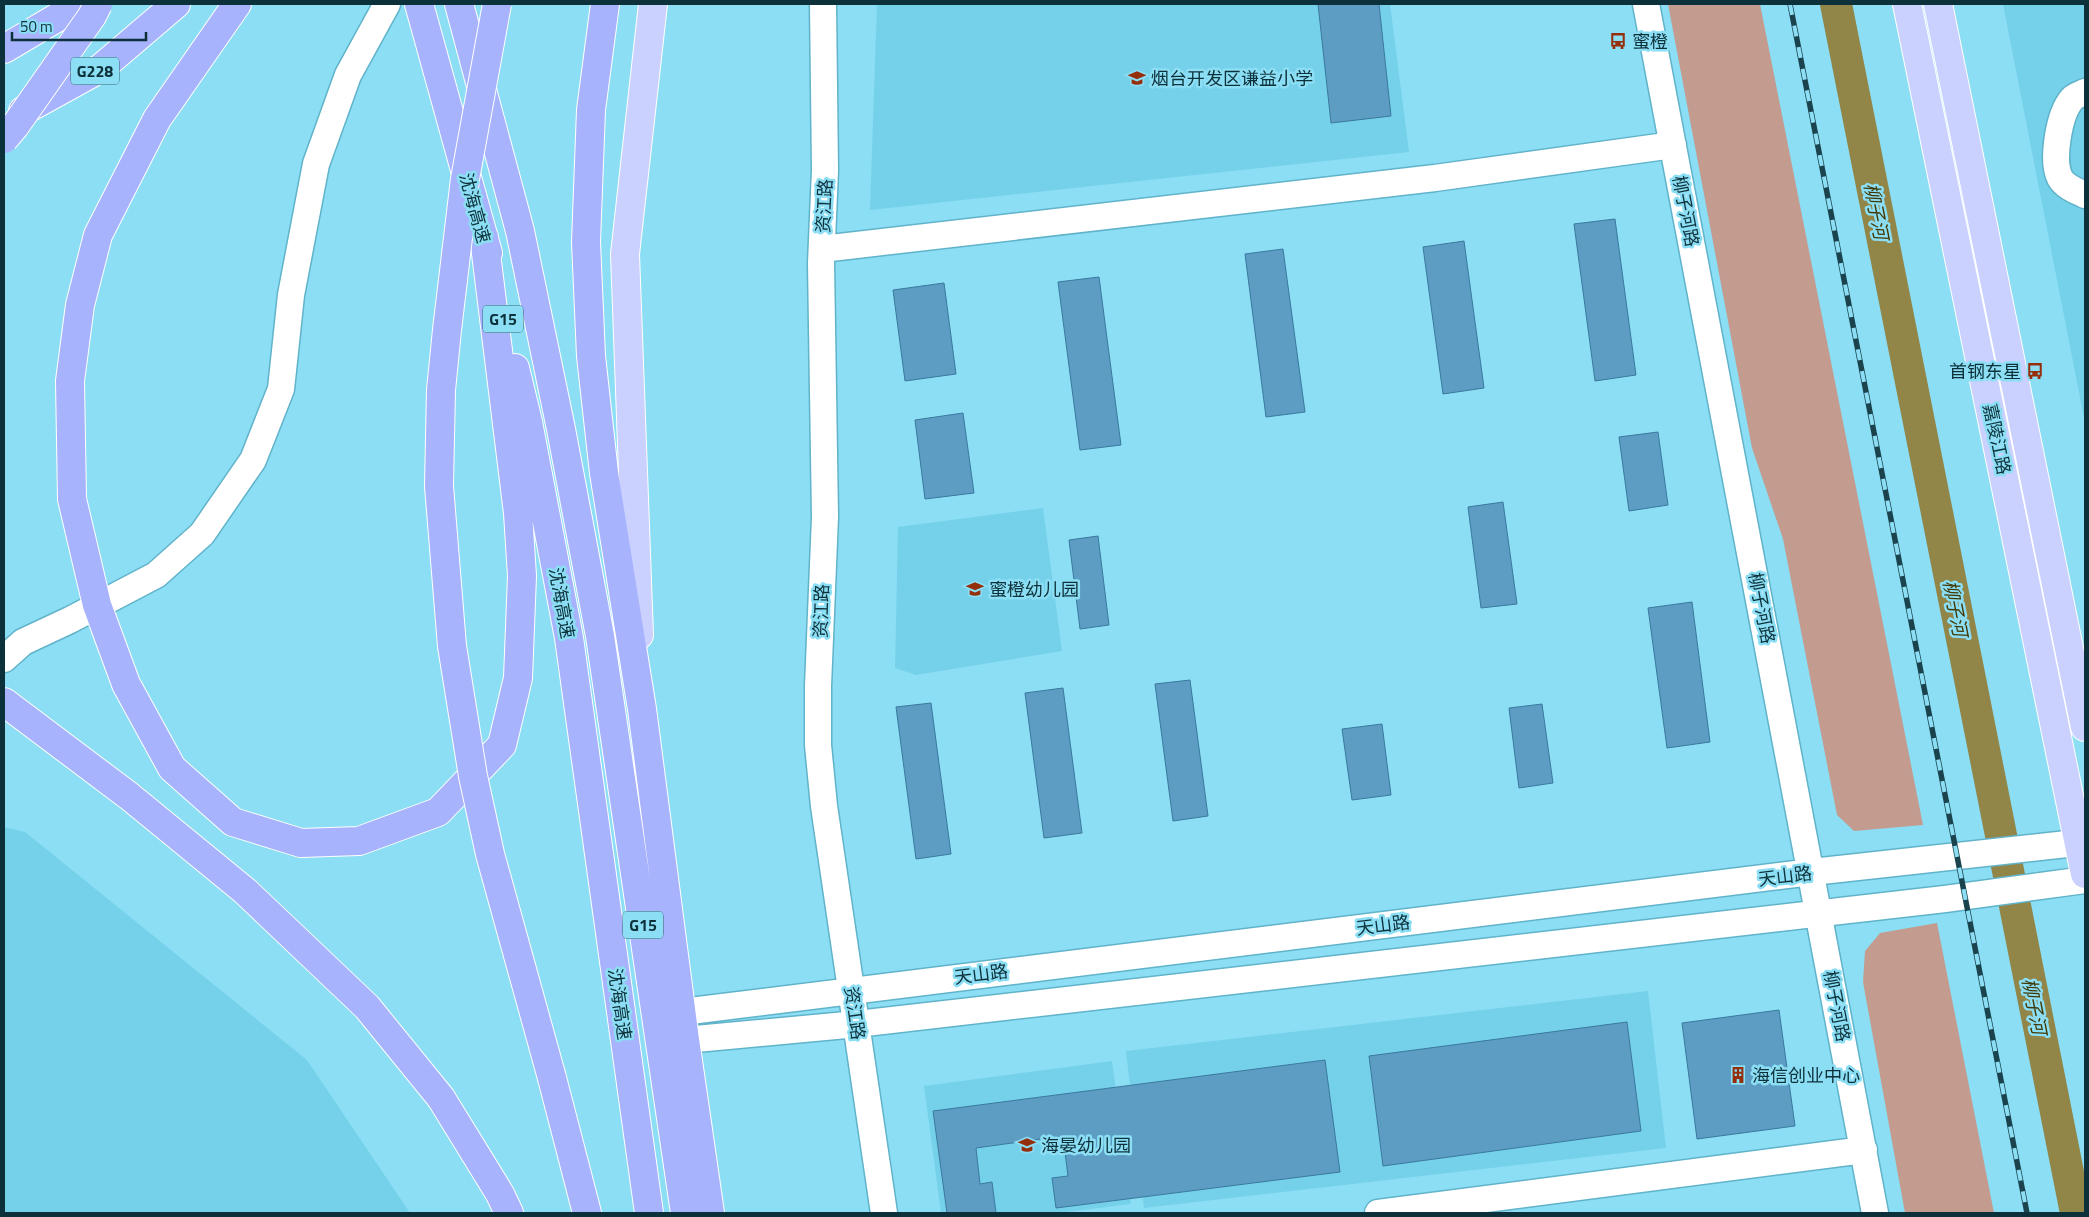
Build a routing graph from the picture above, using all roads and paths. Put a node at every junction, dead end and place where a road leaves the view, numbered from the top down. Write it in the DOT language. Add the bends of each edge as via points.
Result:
graph roads {
  1 [pos="73,4"];
  2 [pos="98,4"];
  3 [pos="176,4"];
  4 [pos="237,4"];
  5 [pos="387,4"];
  6 [pos="420,4"];
  7 [pos="459,4"];
  8 [pos="497,4"];
  9 [pos="605,4"];
  10 [pos="653,4"];
  11 [pos="823,4"];
  12 [pos="1646,4"];
  13 [pos="1907,4"];
  14 [pos="1938,4"];
  15 [pos="4,49"];
  16 [pos="2085,92"];
  17 [pos="4,122"];
  18 [pos="4,139"];
  19 [pos="1673,145"];
  20 [pos="2085,195"];
  21 [pos="484,237"];
  22 [pos="822,249"];
  23 [pos="4,659"];
  24 [pos="2082,699"];
  25 [pos="4,703"];
  26 [pos="642,709"];
  27 [pos="2085,727"];
  28 [pos="2073,843"];
  29 [pos="1812,872"];
  30 [pos="2085,874"];
  31 [pos="2085,880"];
  32 [pos="1819,912"];
  33 [pos="852,990"];
  34 [pos="682,1012"];
  35 [pos="857,1024"];
  36 [pos="685,1040"];
  37 [pos="1864,1150"];
  38 [pos="509,1213"];
  39 [pos="587,1213"];
  40 [pos="649,1213"];
  41 [pos="685,1213"];
  42 [pos="710,1213"];
  43 [pos="884,1213"];
  44 [pos="1378,1213"];
  45 [pos="1875,1213"];
  1 -- 15 [label="highway" via="58,17"];
  2 -- 18 [label="highway, bridge"];
  3 -- 17 [label="highway, G228" via="101,68"];
  4 -- 21 [label="highway" via="152,128 98,235 80,305 70,381 72,499 97,605 126,684 172,768 232,822 301,843 359,841 438,812 502,745 518,678 522,576 518,513"];
  5 -- 23 [label="street" via="348,75 316,164 291,295 281,389 253,460 202,534 156,575 22,642"];
  6 -- 21 [label="highway, 沈海高速 / G15, bridge"];
  7 -- 41 [label="highway, 沈海高速 / G15, bridge" via="520,231 600,636"];
  8 -- 39 [label="highway, bridge" via="465,179 441,390 439,486 452,646 473,776 490,854"];
  9 -- 26 [label="highway" via="591,110 586,242 590,346 604,473"];
  10 -- 26 [label="main road" via="625,254"];
  11 -- 22 [label="street, 资江路" via="825,170"];
  12 -- 19 [label="street, 柳子河路"];
  13 -- 28 [label="main road, 嘉陵江路"];
  14 -- 24 [label="main road, 嘉陵江路"];
  16 -- 20 [label="street" via="2072,99 2055,149 2060,178"];
  19 -- 22 [label="street" via="1435,178"];
  19 -- 29 [label="street, 柳子河路"];
  21 -- 40 [label="highway, 沈海高速 / G15" via="528,422 569,638"];
  22 -- 33 [label="street, 资江路" via="825,517 818,745"];
  24 -- 27 [label="main road, 嘉陵江路"];
  25 -- 38 [label="highway" via="129,796 245,891 368,1007 441,1098"];
  26 -- 34 [label="highway"];
  28 -- 29 [label="street, 天山路"];
  28 -- 30 [label="main road, 嘉陵江路"];
  29 -- 32 [label="street, 柳子河路"];
  29 -- 33 [label="street, 天山路"];
  31 -- 32 [label="street, 天山路"];
  32 -- 35 [label="street, 天山路"];
  32 -- 37 [label="street, 柳子河路"];
  33 -- 34 [label="street, 天山路"];
  33 -- 35 [label="street, 资江路"];
  34 -- 36 [label="highway"];
  35 -- 36 [label="street, 天山路"];
  35 -- 43 [label="street, 资江路"];
  36 -- 42 [label="highway"];
  37 -- 44 [label="street"];
  37 -- 45 [label="street, 柳子河路"];
}
